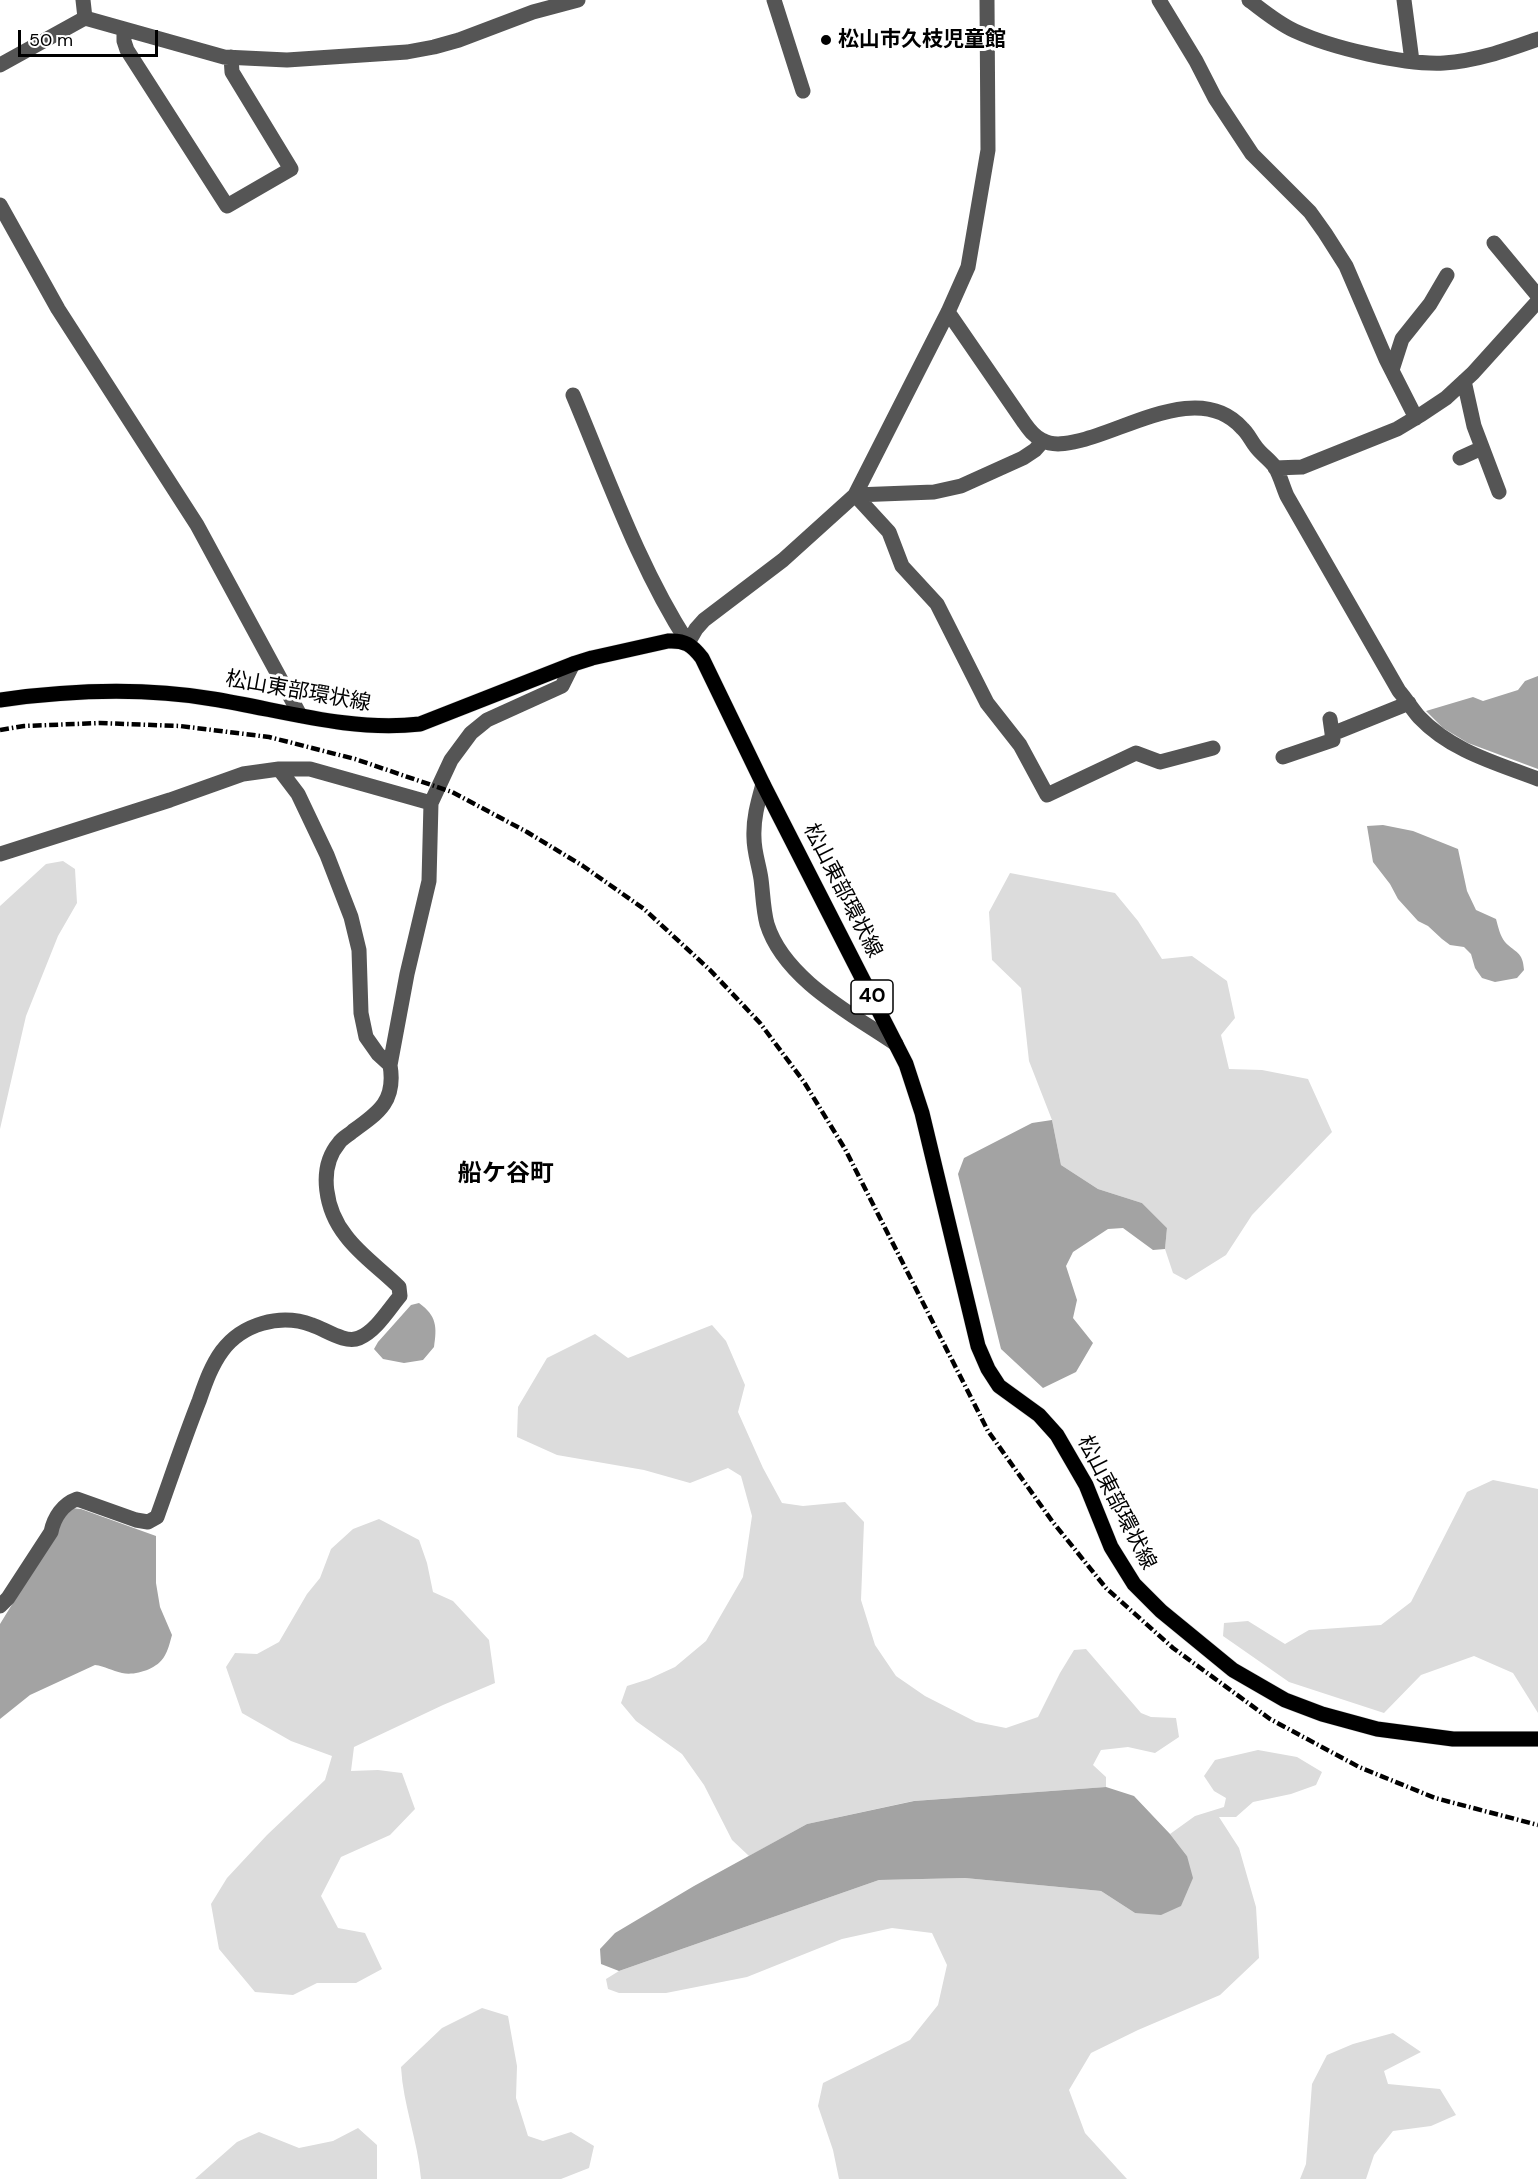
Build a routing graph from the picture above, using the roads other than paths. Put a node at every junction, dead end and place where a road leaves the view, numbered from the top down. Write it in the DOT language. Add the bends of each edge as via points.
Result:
graph roads {
  1 [pos="83,0"];
  2 [pos="521,0"];
  3 [pos="578,0"];
  4 [pos="774,0"];
  5 [pos="988,0"];
  6 [pos="1159,0"];
  7 [pos="1249,0"];
  8 [pos="1404,0"];
  9 [pos="527,15"];
  10 [pos="85,18"];
  11 [pos="124,29"];
  12 [pos="1538,39"];
  13 [pos="231,57"];
  14 [pos="1412,61"];
  15 [pos="0,65"];
  16 [pos="803,91"];
  17 [pos="0,205"];
  18 [pos="1494,243"];
  19 [pos="1446,275"];
  20 [pos="1537,304"];
  21 [pos="948,312"];
  22 [pos="1392,370"];
  23 [pos="1464,381"];
  24 [pos="573,395"];
  25 [pos="1416,418"];
  26 [pos="1043,441"];
  27 [pos="1482,448"];
  28 [pos="1460,458"];
  29 [pos="1275,468"];
  30 [pos="1499,492"];
  31 [pos="855,495"];
  32 [pos="688,643"];
  33 [pos="573,664"];
  34 [pos="0,700"];
  35 [pos="1409,703"];
  36 [pos="300,714"];
  37 [pos="1213,747"];
  38 [pos="1283,757"];
  39 [pos="279,769"];
  40 [pos="1538,779"];
  41 [pos="763,784"];
  42 [pos="431,803"];
  43 [pos="0,854"];
  44 [pos="896,1044"];
  45 [pos="390,1065"];
  46 [pos="0,1606"];
  47 [pos="1538,1739"];
  1 -- 10 [label="street"];
  2 -- 9 [label="street"];
  3 -- 9 [label="street"];
  4 -- 16 [label="street"];
  5 -- 21 [label="street" via="988,150 968,267"];
  6 -- 22 [label="street" via="1246,146 1310,212 1346,266"];
  7 -- 14 [label="street" via="1294,31 1352,50"];
  8 -- 14 [label="street"];
  9 -- 13 [label="street" via="459,40 407,52 287,60"];
  10 -- 11 [label="street"];
  10 -- 15 [label="street"];
  11 -- 13 [label="street"];
  11 -- 13 [label="street" via="127,51 227,206 291,169 232,72"];
  12 -- 14 [label="street" via="1485,57 1443,63"];
  17 -- 36 [label="street" via="58,309 197,525"];
  18 -- 20 [label="street"];
  19 -- 22 [label="street" via="1430,304 1402,339"];
  20 -- 23 [label="street"];
  21 -- 26 [label="street" via="1031,432"];
  21 -- 31 [label="street"];
  22 -- 25 [label="street"];
  23 -- 25 [label="street"];
  23 -- 27 [label="street"];
  24 -- 32 [label="street" via="635,542"];
  25 -- 29 [label="street" via="1302,467"];
  26 -- 29 [label="street" via="1074,442 1181,407 1202,408 1242,426"];
  26 -- 31 [label="street" via="1023,458 961,486 934,492"];
  27 -- 28 [label="street"];
  27 -- 30 [label="street"];
  29 -- 35 [label="street" via="1287,496"];
  31 -- 32 [label="street" via="783,560 704,620"];
  31 -- 37 [label="street" via="889,532 902,566 937,604 987,704 1020,746 1047,795 1136,753 1160,762"];
  32 -- 33 [label="main road, 松山東部環状線" via="668,641"];
  32 -- 41 [label="main road, 松山東部環状線 / 40" via="702,658"];
  33 -- 36 [label="main road, 松山東部環状線" via="420,724 367,727"];
  33 -- 42 [label="street" via="562,686 487,720 471,734 452,760"];
  34 -- 36 [label="main road, 松山東部環状線" via="87,691 146,691"];
  35 -- 38 [label="street" via="1331,726 1333,740"];
  35 -- 40 [label="street" via="1442,738 1467,752"];
  39 -- 42 [label="street" via="310,770"];
  39 -- 43 [label="street" via="243,774"];
  39 -- 45 [label="street" via="298,794 351,917 359,950 361,1013 366,1037"];
  41 -- 44 [label="main road, 松山東部環状線 / 40"];
  41 -- 44 [label="street" via="756,806 754,840 767,925 775,942 807,981"];
  42 -- 45 [label="street" via="429,881"];
  44 -- 47 [label="main road, 松山東部環状線 / 40" via="922,1113 978,1346 988,1369 999,1386 1039,1415 1057,1435 1086,1485 1111,1547 1134,1584 1233,1670 1285,1700 1366,1726 1420,1736"];
  45 -- 46 [label="street" via="393,1082 387,1099 375,1115 339,1142 326,1167 327,1191 345,1236 399,1287 400,1296 368,1333 357,1339 346,1339 309,1323 279,1319 238,1334 211,1369 157,1517 148,1522 136,1520 77,1498 69,1502"];
}
